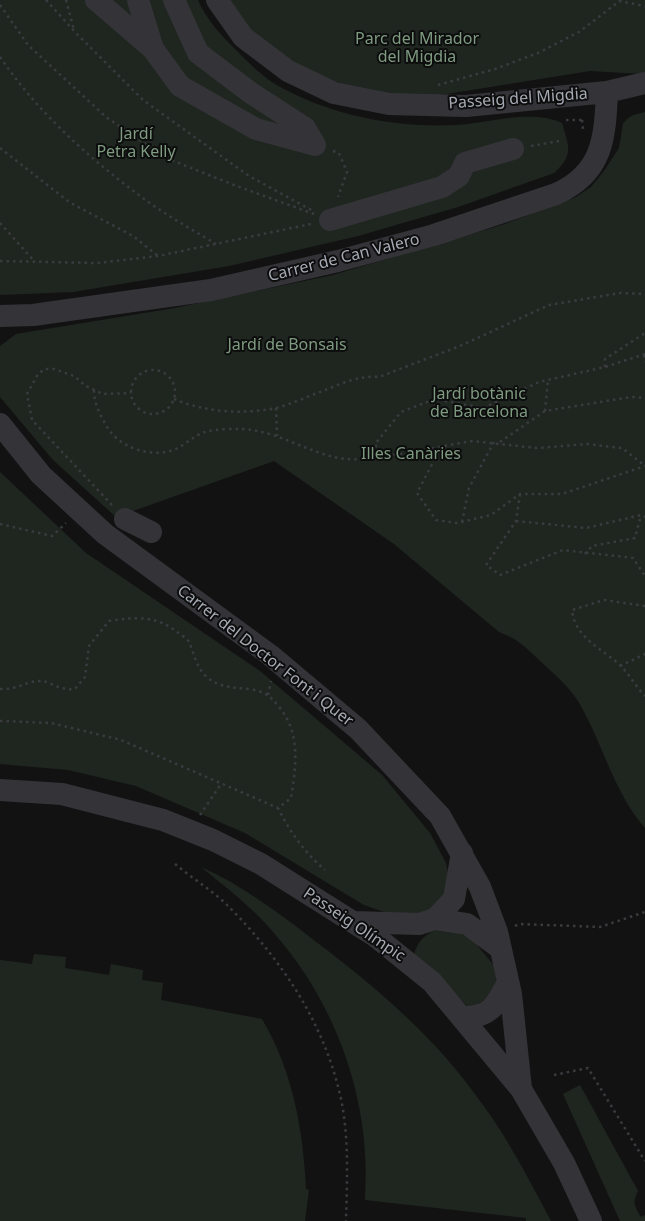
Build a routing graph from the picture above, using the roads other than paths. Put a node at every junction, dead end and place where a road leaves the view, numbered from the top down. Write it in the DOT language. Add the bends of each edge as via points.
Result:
graph roads {
  1 [pos="96,0"];
  2 [pos="138,0"];
  3 [pos="174,0"];
  4 [pos="217,0"];
  5 [pos="153,49"];
  6 [pos="645,83"];
  7 [pos="607,92"];
  8 [pos="512,149"];
  9 [pos="330,220"];
  10 [pos="2,318"];
  11 [pos="0,424"];
  12 [pos="125,519"];
  13 [pos="151,532"];
  14 [pos="0,790"];
  15 [pos="462,853"];
  16 [pos="353,922"];
  17 [pos="427,922"];
  18 [pos="499,940"];
  19 [pos="405,960"];
  20 [pos="508,982"];
  21 [pos="462,1017"];
  22 [pos="521,1089"];
  23 [pos="591,1221"];
  1 -- 5 [label="street"];
  2 -- 5 [label="street"];
  3 -- 5 [label="street" via="198,53 250,93 305,128 315,145 256,130 180,86"];
  4 -- 7 [label="street, Passeig del Migdia" via="243,37 288,71 334,93 388,104 466,106"];
  6 -- 7 [label="street, Passeig del Migdia"];
  7 -- 10 [label="street, Carrer de Can Valero" via="604,135 598,154 587,174 573,187 556,194 434,235 220,288"];
  8 -- 9 [label="street" via="465,163 459,176 442,187"];
  11 -- 15 [label="street, Carrer del Doctor Font i Quer" via="41,475 106,534 270,656 358,729 440,816"];
  12 -- 13 [label="street"];
  14 -- 16 [label="street, Passeig Olímpic" via="62,794 156,818 191,831 261,864"];
  15 -- 17 [label="street" via="454,899"];
  15 -- 18 [label="street, Carrer del Doctor Font i Quer" via="480,887"];
  16 -- 17 [label="street"];
  16 -- 19 [label="street, Passeig Olímpic"];
  17 -- 18 [label="street" via="467,924"];
  17 -- 19 [label="street" via="410,939"];
  18 -- 20 [label="street"];
  19 -- 21 [label="street, Passeig Olímpic" via="432,982"];
  20 -- 21 [label="street" via="492,1010 476,1017"];
  20 -- 22 [label="street"];
  21 -- 22 [label="street, Passeig Olímpic"];
  22 -- 23 [label="street, Passeig Olímpic" via="564,1163"];
}
